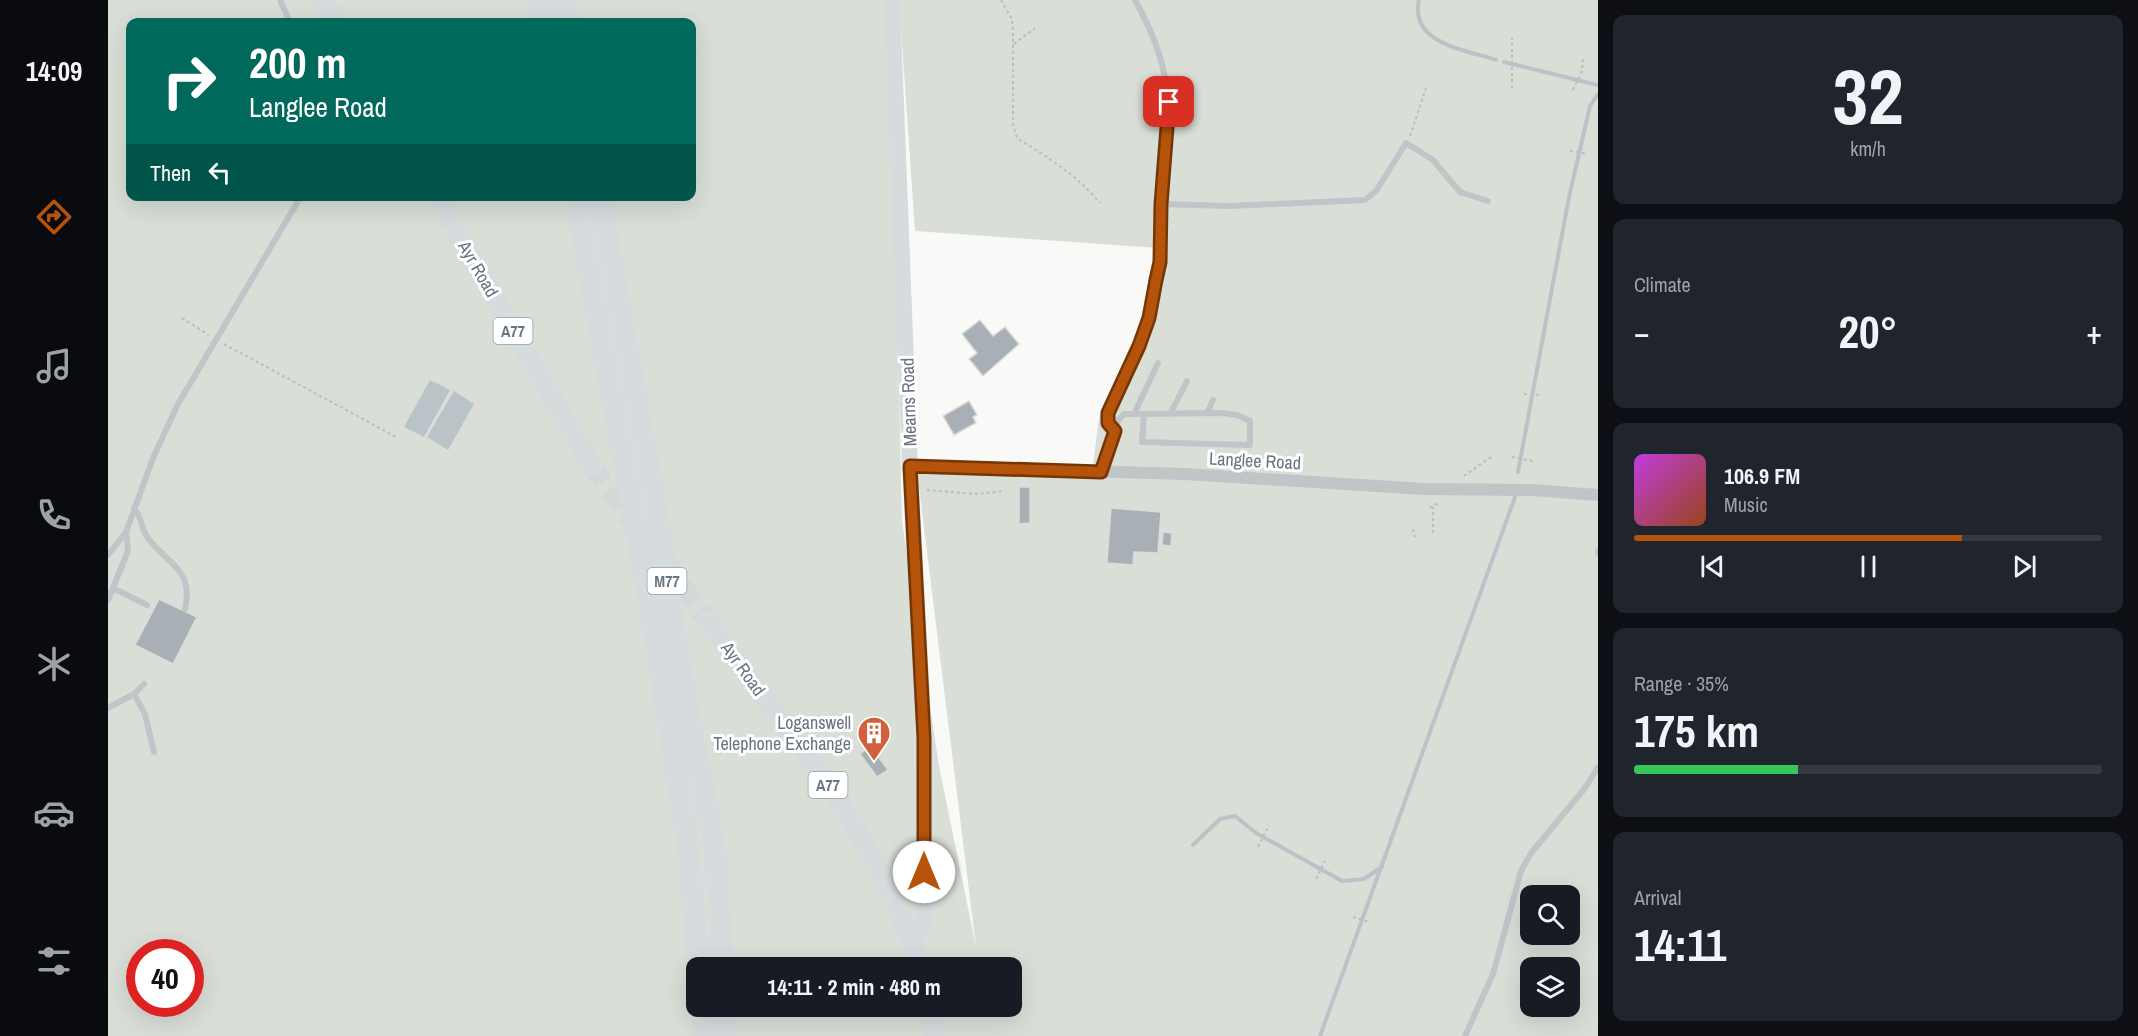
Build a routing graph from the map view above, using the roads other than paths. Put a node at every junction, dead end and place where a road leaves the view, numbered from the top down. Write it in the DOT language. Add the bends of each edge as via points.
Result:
graph roads {
  1 [pos="280,0"];
  2 [pos="322,0"];
  3 [pos="540,0"];
  4 [pos="565,0"];
  5 [pos="892,0"];
  6 [pos="1135,0"];
  7 [pos="288,18"];
  8 [pos="333,18"];
  9 [pos="543,18"];
  10 [pos="568,18"];
  11 [pos="298,201"];
  12 [pos="439,201"];
  13 [pos="576,201"];
  14 [pos="601,201"];
  15 [pos="1488,201"];
  16 [pos="1161,204"];
  17 [pos="1158,363"];
  18 [pos="1186,381"];
  19 [pos="1213,400"];
  20 [pos="1134,414"];
  21 [pos="1144,414"];
  22 [pos="1170,414"];
  23 [pos="1207,414"];
  24 [pos="1115,431"];
  25 [pos="592,466"];
  26 [pos="910,466"];
  27 [pos="1101,472"];
  28 [pos="1598,495"];
  29 [pos="134,508"];
  30 [pos="126,532"];
  31 [pos="108,555"];
  32 [pos="113,588"];
  33 [pos="108,600"];
  34 [pos="147,605"];
  35 [pos="185,609"];
  36 [pos="707,620"];
  37 [pos="144,684"];
  38 [pos="134,694"];
  39 [pos="108,708"];
  40 [pos="154,752"];
  41 [pos="1598,767"];
  42 [pos="913,946"];
  43 [pos="698,957"];
  44 [pos="722,957"];
  45 [pos="916,957"];
  46 [pos="702,1017"];
  47 [pos="726,1017"];
  48 [pos="931,1017"];
  49 [pos="703,1036"];
  50 [pos="727,1036"];
  51 [pos="934,1036"];
  52 [pos="1465,1036"];
  1 -- 7 [label="lane"];
  2 -- 8 [label="main road"];
  3 -- 9 [label="highway"];
  4 -- 10 [label="highway"];
  5 -- 26 [label="street, Mearns Road"];
  6 -- 16 [label="lane" via="1154,33 1169,102"];
  11 -- 29 [label="lane" via="178,404"];
  12 -- 25 [label="main road, Ayr Road / A77"];
  13 -- 43 [label="highway, M77" via="685,823"];
  14 -- 44 [label="highway, M77" via="715,849"];
  15 -- 16 [label="lane" via="1460,192 1433,160 1406,143 1376,192 1365,200 1229,206"];
  16 -- 24 [label="lane" via="1160,262 1149,318 1108,413 1108,423"];
  17 -- 20 [label="lane"];
  18 -- 22 [label="lane"];
  19 -- 23 [label="lane"];
  20 -- 21 [label="lane"];
  20 -- 24 [label="lane" via="1124,414"];
  21 -- 22 [label="lane"];
  21 -- 23 [label="lane" via="1142,442 1250,445 1250,421 1237,415"];
  22 -- 23 [label="lane"];
  24 -- 27 [label="lane"];
  26 -- 27 [label="street, Langlee Road"];
  26 -- 42 [label="street, Mearns Road" via="924,738 925,917"];
  27 -- 28 [label="street, Langlee Road"];
  29 -- 30 [label="lane"];
  29 -- 35 [label="lane" via="148,538 183,574 188,595"];
  30 -- 31 [label="lane"];
  30 -- 32 [label="lane" via="128,551"];
  32 -- 33 [label="lane"];
  32 -- 34 [label="lane"];
  36 -- 42 [label="main road, Ayr Road / A77" via="846,813 879,866"];
  37 -- 38 [label="lane"];
  38 -- 39 [label="lane"];
  38 -- 40 [label="lane" via="145,714"];
  41 -- 52 [label="lane" via="1521,871 1493,974"];
  42 -- 45 [label="main road, Ayr Road / A77"];
  46 -- 49 [label="highway"];
  47 -- 50 [label="highway"];
  48 -- 51 [label="main road"];
}
